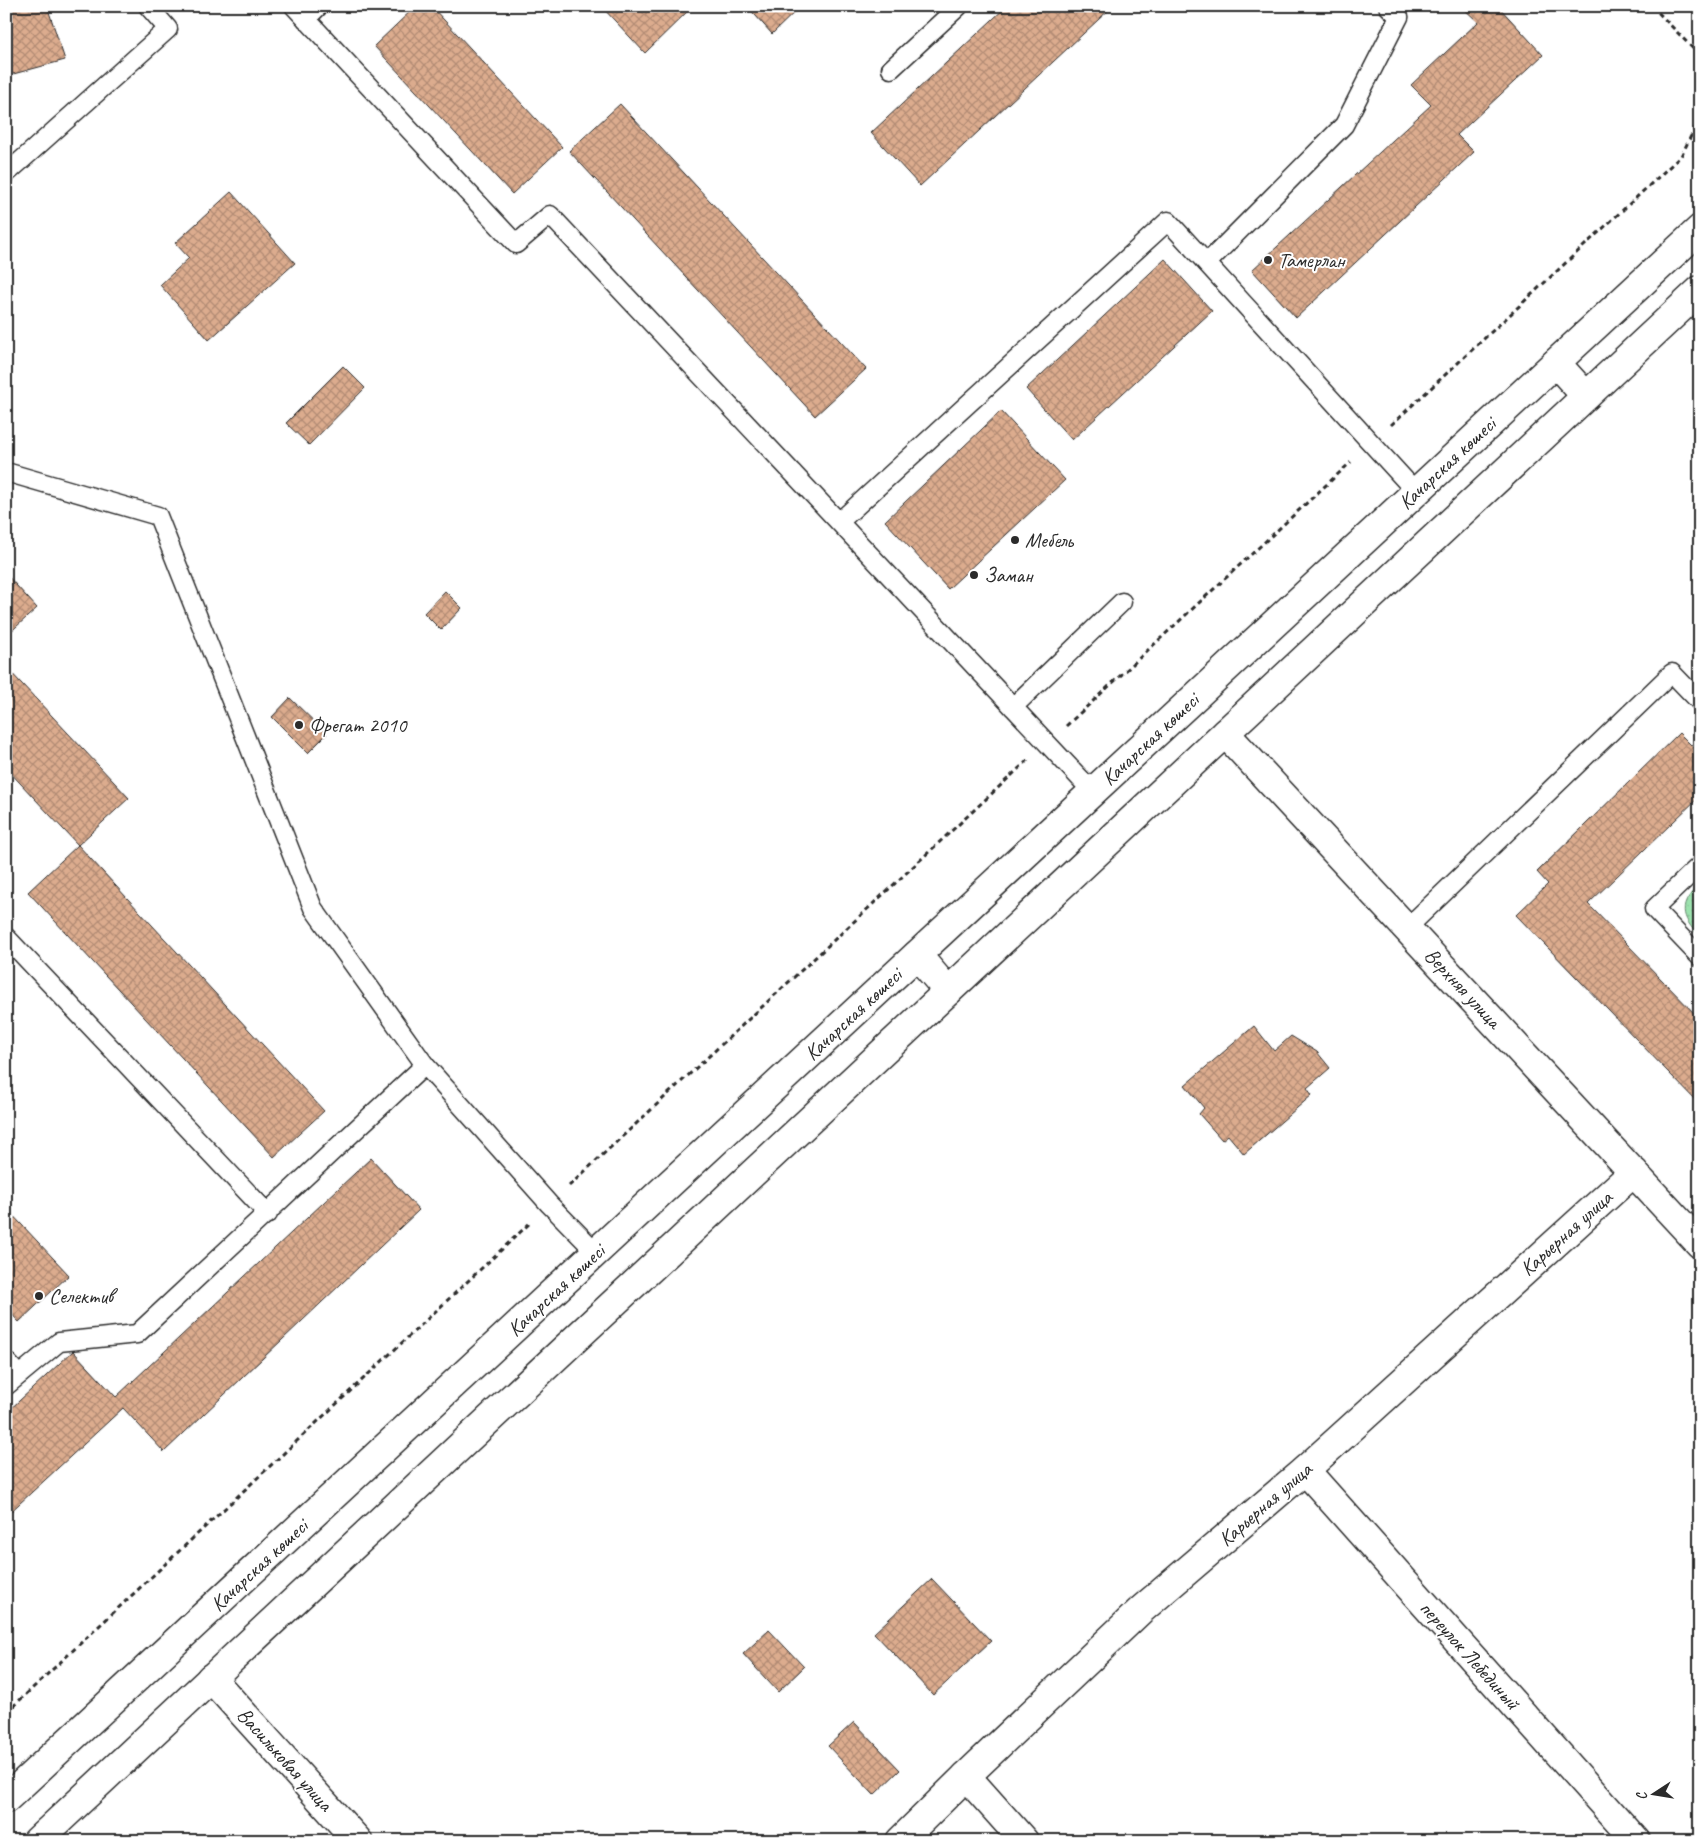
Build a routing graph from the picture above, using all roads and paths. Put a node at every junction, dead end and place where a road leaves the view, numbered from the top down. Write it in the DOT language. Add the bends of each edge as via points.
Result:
graph roads {
  1 [pos="148,6"];
  2 [pos="319,6"];
  3 [pos="959,6"];
  4 [pos="1388,6"];
  5 [pos="1652,6"];
  6 [pos="300,12"];
  7 [pos="1700,56"];
  8 [pos="891,69"];
  9 [pos="1700,118"];
  10 [pos="6,174"];
  11 [pos="1700,229"];
  12 [pos="1207,263"];
  13 [pos="1700,290"];
  14 [pos="1556,363"];
  15 [pos="1586,396"];
  16 [pos="1371,444"];
  17 [pos="6,472"];
  18 [pos="1416,492"];
  19 [pos="839,522"];
  20 [pos="1122,602"];
  21 [pos="1700,702"];
  22 [pos="1013,707"];
  23 [pos="1225,733"];
  24 [pos="1047,743"];
  25 [pos="1093,792"];
  26 [pos="1700,865"];
  27 [pos="1407,928"];
  28 [pos="6,937"];
  29 [pos="917,955"];
  30 [pos="1700,957"];
  31 [pos="948,990"];
  32 [pos="425,1065"];
  33 [pos="1634,1172"];
  34 [pos="549,1204"];
  35 [pos="268,1214"];
  36 [pos="1700,1244"];
  37 [pos="596,1252"];
  38 [pos="6,1361"];
  39 [pos="13,1381"];
  40 [pos="1305,1470"];
  41 [pos="211,1678"];
  42 [pos="6,1712"];
  43 [pos="966,1776"];
  44 [pos="6,1800"];
  45 [pos="36,1841"];
  46 [pos="358,1841"];
  47 [pos="900,1841"];
  48 [pos="1024,1841"];
  49 [pos="1636,1841"];
  1 -- 10 [label="lane" via="168,29"];
  2 -- 6 [label="lane"];
  3 -- 8 [label="lane"];
  4 -- 12 [label="lane" via="1399,18 1344,125"];
  5 -- 7 [label="path"];
  6 -- 19 [label="lane" via="516,244 550,215"];
  9 -- 16 [label="path" via="1681,156"];
  11 -- 14 [label="main road, Качарская көшесі"];
  12 -- 16 [label="lane"];
  12 -- 19 [label="lane" via="1168,221"];
  13 -- 15 [label="main road"];
  14 -- 15 [label="main road"];
  14 -- 18 [label="main road, Качарская көшесі"];
  15 -- 23 [label="main road"];
  16 -- 18 [label="lane"];
  16 -- 24 [label="path"];
  17 -- 32 [label="lane" via="158,516 314,908"];
  18 -- 25 [label="main road, Качарская көшесі"];
  19 -- 22 [label="lane"];
  20 -- 22 [label="lane"];
  21 -- 27 [label="lane" via="1672,673"];
  22 -- 24 [label="lane"];
  23 -- 27 [label="main road, Верхняя улица"];
  23 -- 31 [label="main road"];
  24 -- 25 [label="lane"];
  24 -- 34 [label="path"];
  25 -- 29 [label="main road, Качарская көшесі"];
  26 -- 30 [label="lane" via="1654,909"];
  27 -- 33 [label="main road, Верхняя улица"];
  28 -- 35 [label="lane"];
  29 -- 31 [label="main road"];
  29 -- 37 [label="main road, Качарская көшесі"];
  31 -- 41 [label="main road"];
  32 -- 34 [label="lane"];
  32 -- 35 [label="lane"];
  33 -- 36 [label="main road, Верхняя улица"];
  33 -- 40 [label="main road, Карьерная улица"];
  34 -- 37 [label="lane"];
  34 -- 42 [label="path"];
  35 -- 39 [label="lane" via="137,1334 59,1342"];
  37 -- 44 [label="main road, Качарская көшесі"];
  38 -- 39 [label="lane"];
  40 -- 43 [label="main road, Карьерная улица" via="1141,1610"];
  40 -- 49 [label="main road, переулок Лебединый"];
  41 -- 45 [label="main road"];
  41 -- 46 [label="main road, Васильковая улица"];
  43 -- 47 [label="main road, Карьерная улица"];
  43 -- 48 [label="main road"];
}
